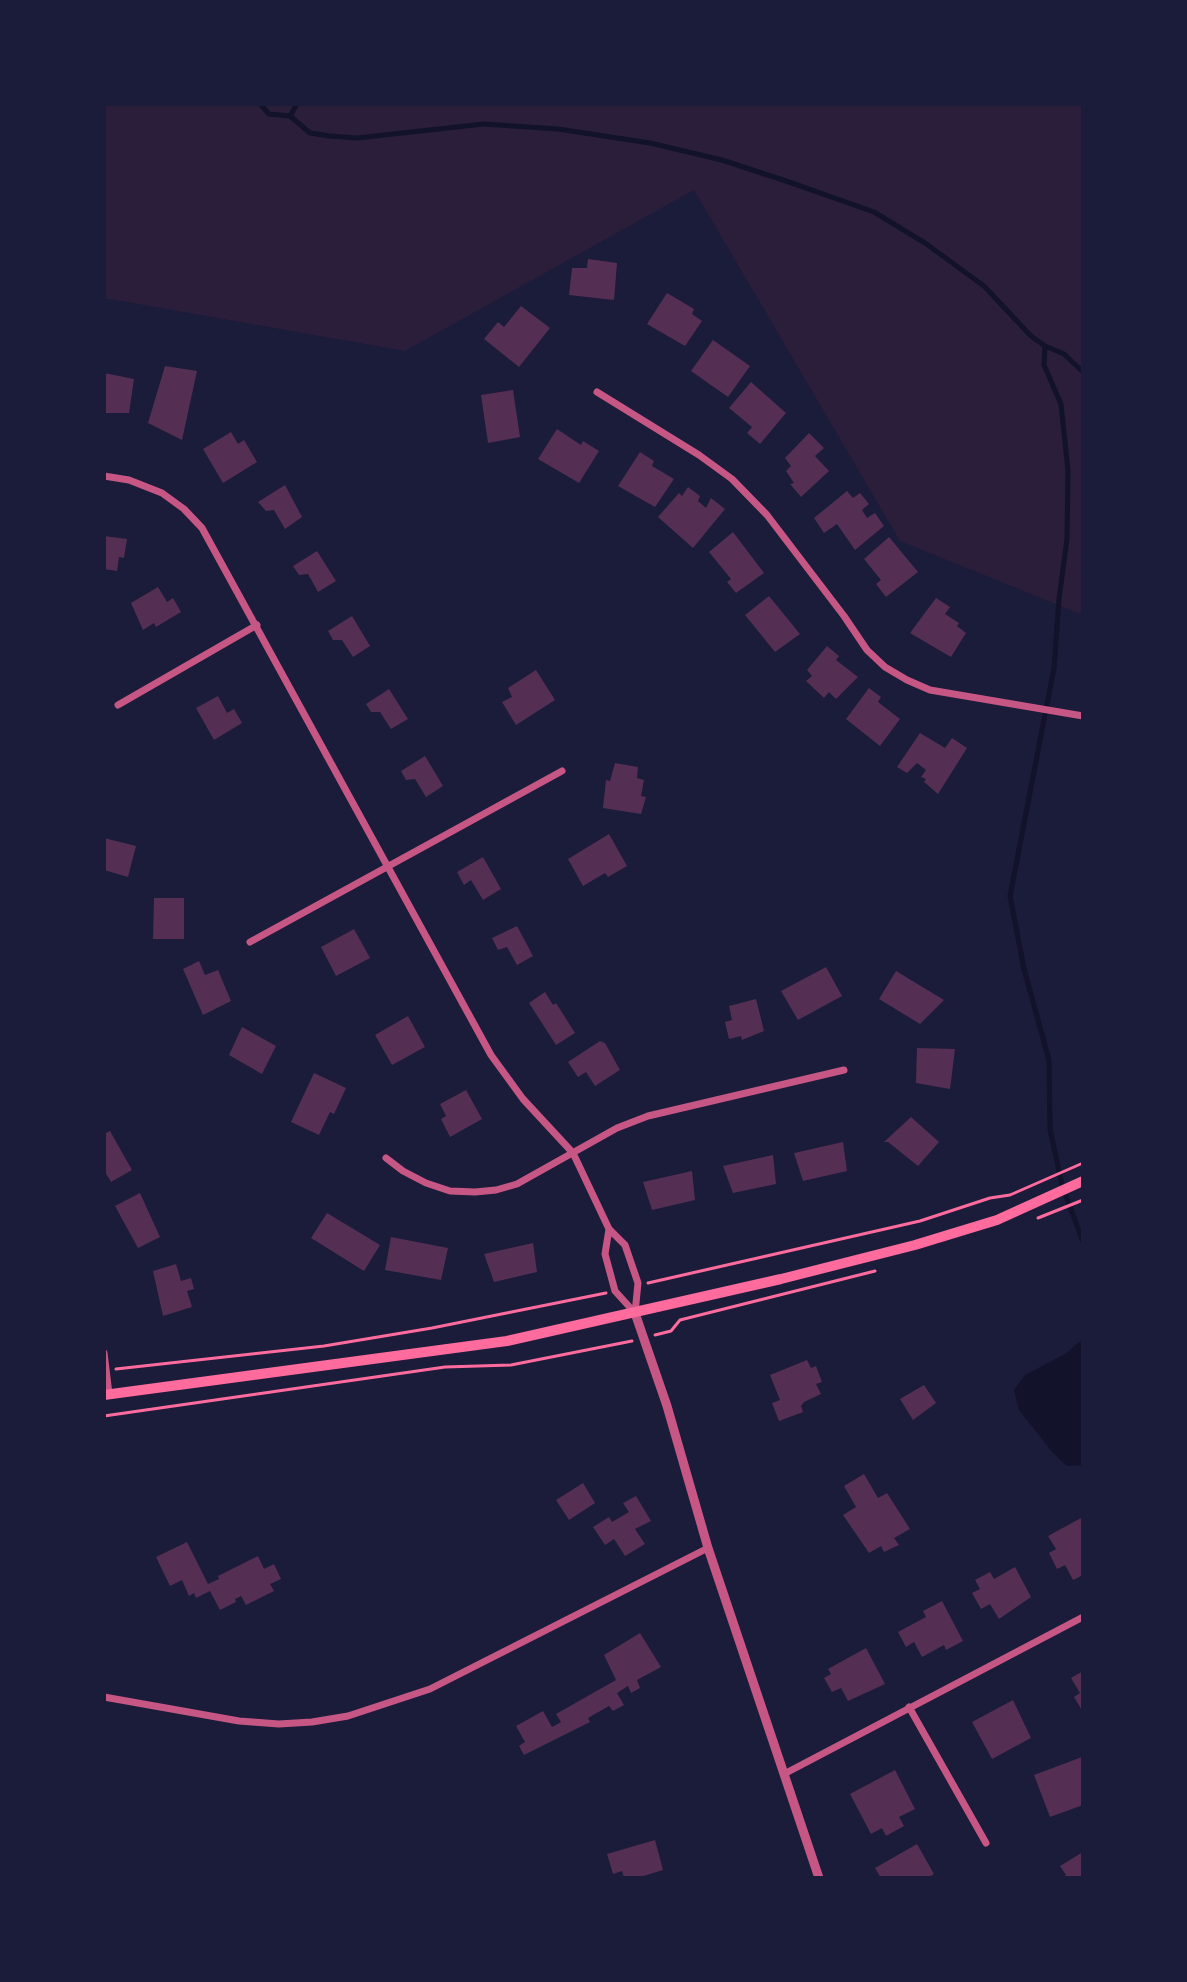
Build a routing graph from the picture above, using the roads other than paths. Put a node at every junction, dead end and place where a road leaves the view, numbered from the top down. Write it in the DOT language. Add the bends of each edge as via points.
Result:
graph roads {
  1 [pos="597,392"];
  2 [pos="104,476"];
  3 [pos="257,625"];
  4 [pos="118,705"];
  5 [pos="1083,716"];
  6 [pos="562,771"];
  7 [pos="387,866"];
  8 [pos="250,942"];
  9 [pos="844,1070"];
  10 [pos="573,1153"];
  11 [pos="386,1158"];
  12 [pos="1083,1181"];
  13 [pos="609,1229"];
  14 [pos="635,1313"];
  15 [pos="104,1353"];
  16 [pos="106,1395"];
  17 [pos="708,1548"];
  18 [pos="1083,1617"];
  19 [pos="104,1697"];
  20 [pos="909,1707"];
  21 [pos="784,1774"];
  22 [pos="986,1843"];
  23 [pos="819,1878"];
  1 -- 5 [label="street" via="732,479 767,515 885,667 930,690"];
  2 -- 3 [label="street" via="162,493 184,509 202,528"];
  3 -- 4 [label="street"];
  3 -- 7 [label="street"];
  6 -- 7 [label="street"];
  7 -- 8 [label="street"];
  7 -- 10 [label="street" via="491,1055"];
  9 -- 10 [label="street" via="648,1116"];
  10 -- 11 [label="street" via="517,1184 475,1192 426,1183"];
  10 -- 13 [label="street"];
  12 -- 14 [label="main road" via="967,1230"];
  13 -- 14 [label="street" via="625,1245 637,1285"];
  13 -- 14 [label="street" via="605,1254 615,1291"];
  14 -- 16 [label="main road" via="507,1341"];
  14 -- 17 [label="street"];
  15 -- 16 [label="street"];
  17 -- 19 [label="street" via="430,1689 348,1716 294,1723 239,1721"];
  17 -- 21 [label="street"];
  18 -- 20 [label="street"];
  20 -- 21 [label="street"];
  20 -- 22 [label="street"];
  21 -- 23 [label="street"];
}
